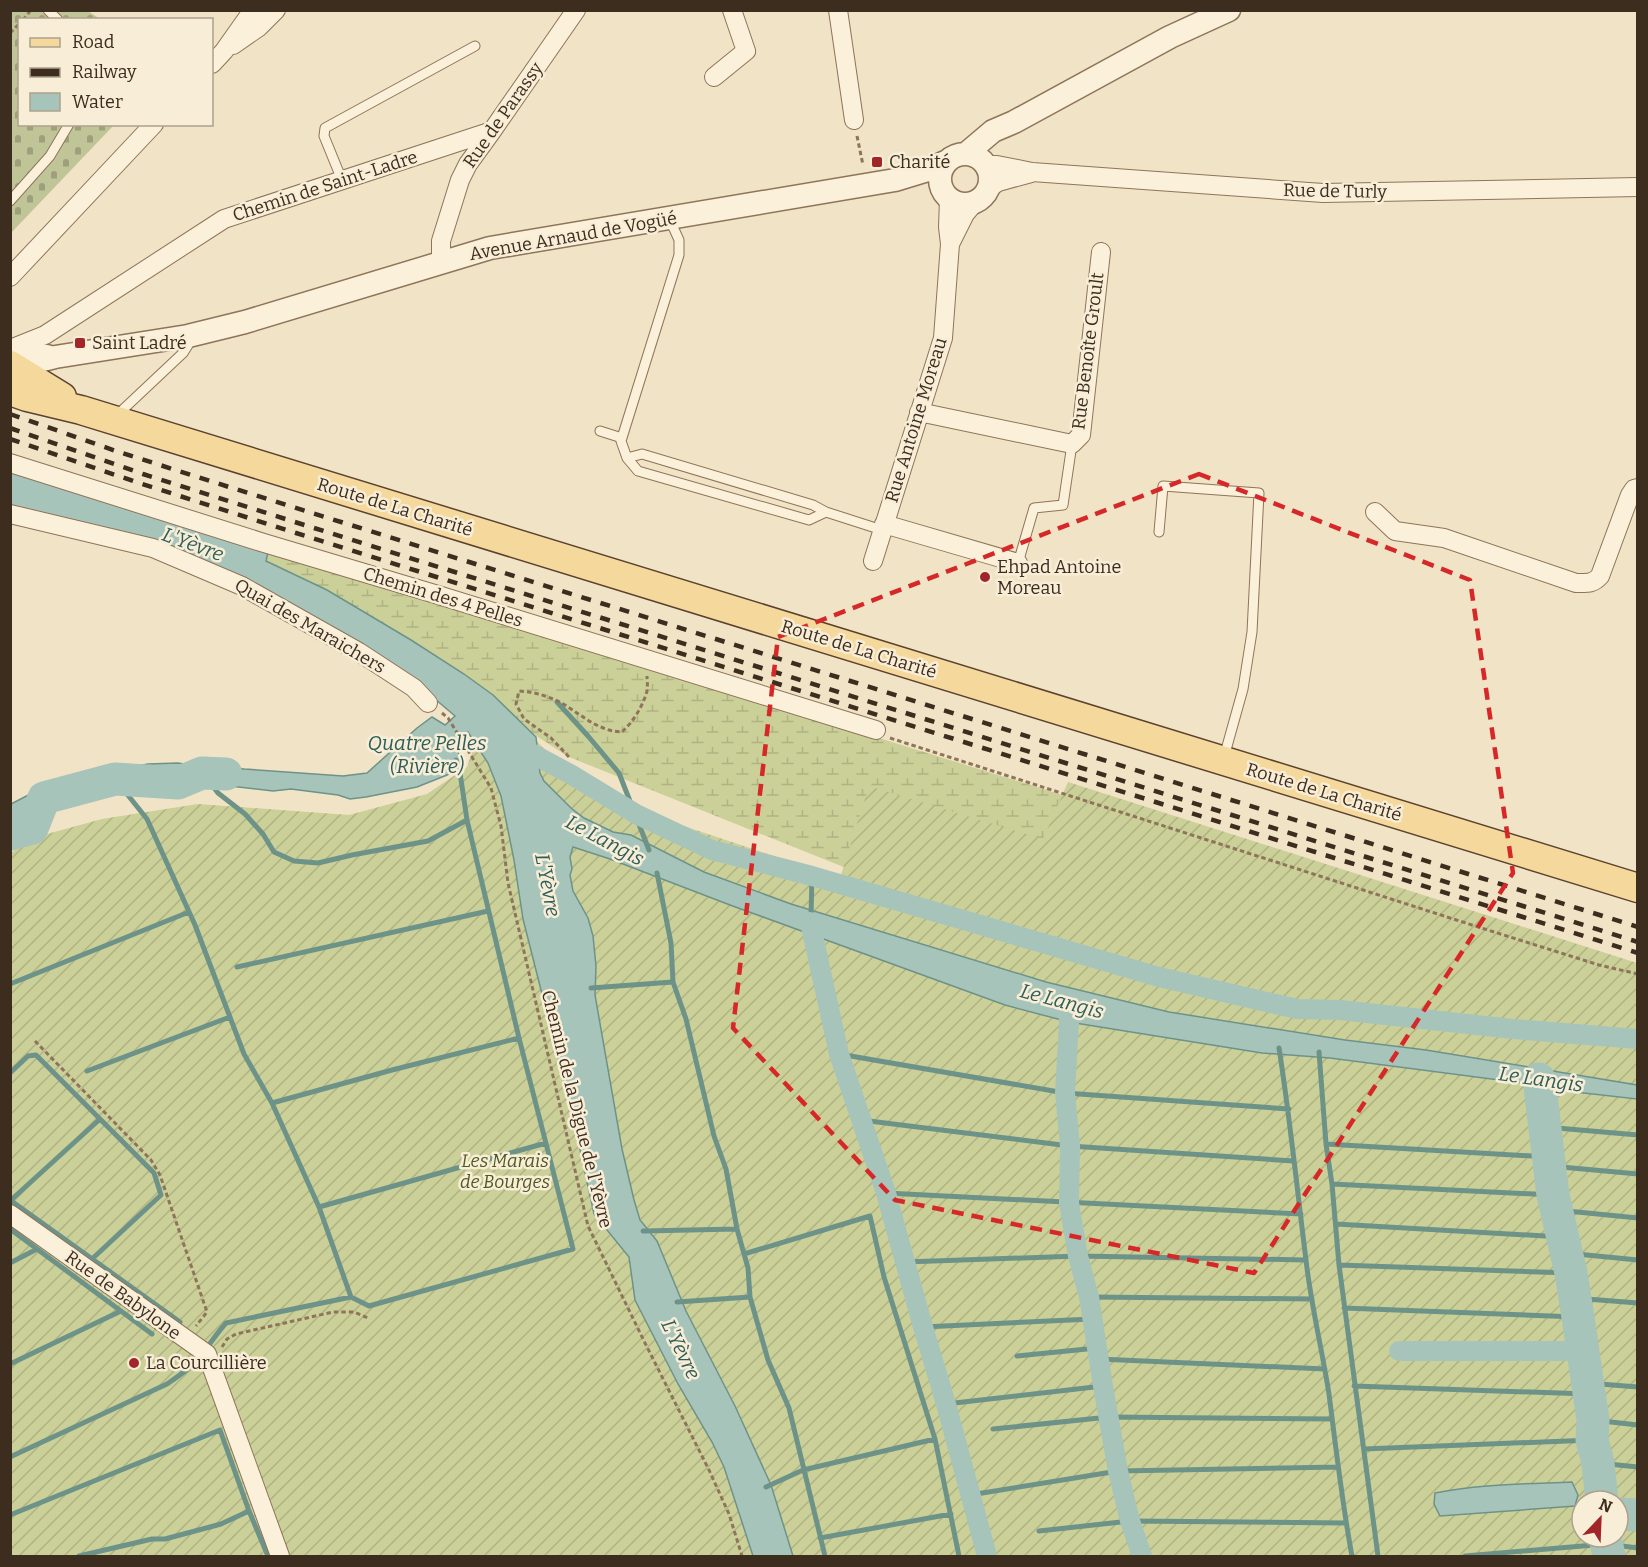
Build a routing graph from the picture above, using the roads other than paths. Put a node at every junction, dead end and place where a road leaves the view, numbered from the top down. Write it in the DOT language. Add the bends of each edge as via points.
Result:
graph roads {
  1 [pos="253,10"];
  2 [pos="276,10"];
  3 [pos="576,10"];
  4 [pos="732,10"];
  5 [pos="838,10"];
  6 [pos="1229,10"];
  7 [pos="475,46"];
  8 [pos="218,58"];
  9 [pos="714,77"];
  10 [pos="854,120"];
  11 [pos="68,126"];
  12 [pos="152,126"];
  13 [pos="492,131"];
  14 [pos="979,160"];
  15 [pos="945,162"];
  16 [pos="1032,172"];
  17 [pos="342,180"];
  18 [pos="895,180"];
  19 [pos="1638,187"];
  20 [pos="946,195"];
  21 [pos="982,196"];
  22 [pos="10,201"];
  23 [pos="669,218"];
  24 [pos="950,244"];
  25 [pos="1101,252"];
  26 [pos="441,262"];
  27 [pos="11,276"];
  28 [pos="10,284"];
  29 [pos="188,336"];
  30 [pos="13,359"];
  31 [pos="919,412"];
  32 [pos="112,420"];
  33 [pos="600,431"];
  34 [pos="622,438"];
  35 [pos="1072,444"];
  36 [pos="627,458"];
  37 [pos="10,463"];
  38 [pos="1638,489"];
  39 [pos="826,512"];
  40 [pos="1375,512"];
  41 [pos="10,514"];
  42 [pos="883,527"];
  43 [pos="1159,532"];
  44 [pos="873,561"];
  45 [pos="1017,562"];
  46 [pos="428,703"];
  47 [pos="876,730"];
  48 [pos="1223,761"];
  49 [pos="1638,888"];
  50 [pos="10,1214"];
  51 [pos="280,1557"];
  1 -- 8 [label="street"];
  2 -- 8 [label="street"];
  3 -- 13 [label="street, Rue de Parassy"];
  4 -- 9 [label="street" via="746,51"];
  5 -- 10 [label="street"];
  6 -- 14 [label="street" via="1170,37 1014,122"];
  7 -- 17 [label="lane" via="325,128 324,136"];
  11 -- 22 [label="lane" via="50,156"];
  12 -- 27 [label="street"];
  13 -- 17 [label="street, Chemin de Saint-Ladre"];
  13 -- 26 [label="street, Rue de Parassy" via="460,180 441,241"];
  14 -- 15 [label="street, Avenue Arnaud de Vogüé" via="955,155"];
  14 -- 16 [label="street, Rue de Turly"];
  14 -- 21 [label="street" via="990,172"];
  15 -- 18 [label="street, Avenue Arnaud de Vogüé"];
  15 -- 20 [label="street" via="939,181"];
  16 -- 19 [label="street, Rue de Turly" via="1323,193"];
  16 -- 21 [label="street, Rue de Turly" via="998,183"];
  17 -- 30 [label="street, Chemin de Saint-Ladre" via="224,219"];
  18 -- 20 [label="street, Avenue Arnaud de Vogüé" via="930,185"];
  18 -- 23 [label="street, Avenue Arnaud de Vogüé"];
  20 -- 21 [label="street, Avenue Arnaud de Vogüé" via="967,204"];
  20 -- 24 [label="street, Rue Antoine Moreau"];
  21 -- 24 [label="street, Rue Antoine Moreau" via="965,214"];
  23 -- 26 [label="street, Avenue Arnaud de Vogüé" via="490,248"];
  23 -- 34 [label="lane" via="679,240 679,255"];
  24 -- 31 [label="street, Rue Antoine Moreau" via="943,338"];
  25 -- 35 [label="street, Rue Benoîte Groult" via="1081,435"];
  26 -- 29 [label="street, Avenue Arnaud de Vogüé"];
  27 -- 28 [label="street"];
  29 -- 30 [label="street, Avenue Arnaud de Vogüé" via="55,357"];
  29 -- 32 [label="lane" via="183,353"];
  30 -- 32 [label="main road, Route de La Charité" via="81,410"];
  31 -- 35 [label="street"];
  31 -- 42 [label="street, Rue Antoine Moreau"];
  32 -- 48 [label="main road, Route de La Charité"];
  33 -- 34 [label="lane"];
  34 -- 36 [label="lane"];
  35 -- 45 [label="lane, Rue Benoîte Groult" via="1063,505 1034,508"];
  36 -- 39 [label="lane" via="642,454"];
  36 -- 39 [label="lane" via="638,471 809,520"];
  37 -- 47 [label="street, Chemin des 4 Pelles"];
  38 -- 40 [label="street" via="1630,495 1600,576 1586,583 1576,583 1444,538 1395,531"];
  39 -- 42 [label="lane"];
  41 -- 46 [label="street, Quai des Maraichers" via="153,548 242,586 359,652 414,688"];
  42 -- 44 [label="street, Rue Antoine Moreau"];
  42 -- 45 [label="street, Rue Antoine Moreau"];
  43 -- 48 [label="lane" via="1163,486 1258,494 1244,689"];
  48 -- 49 [label="main road, Route de La Charité"];
  50 -- 51 [label="street, Rue de Babylone" via="207,1354"];
}
